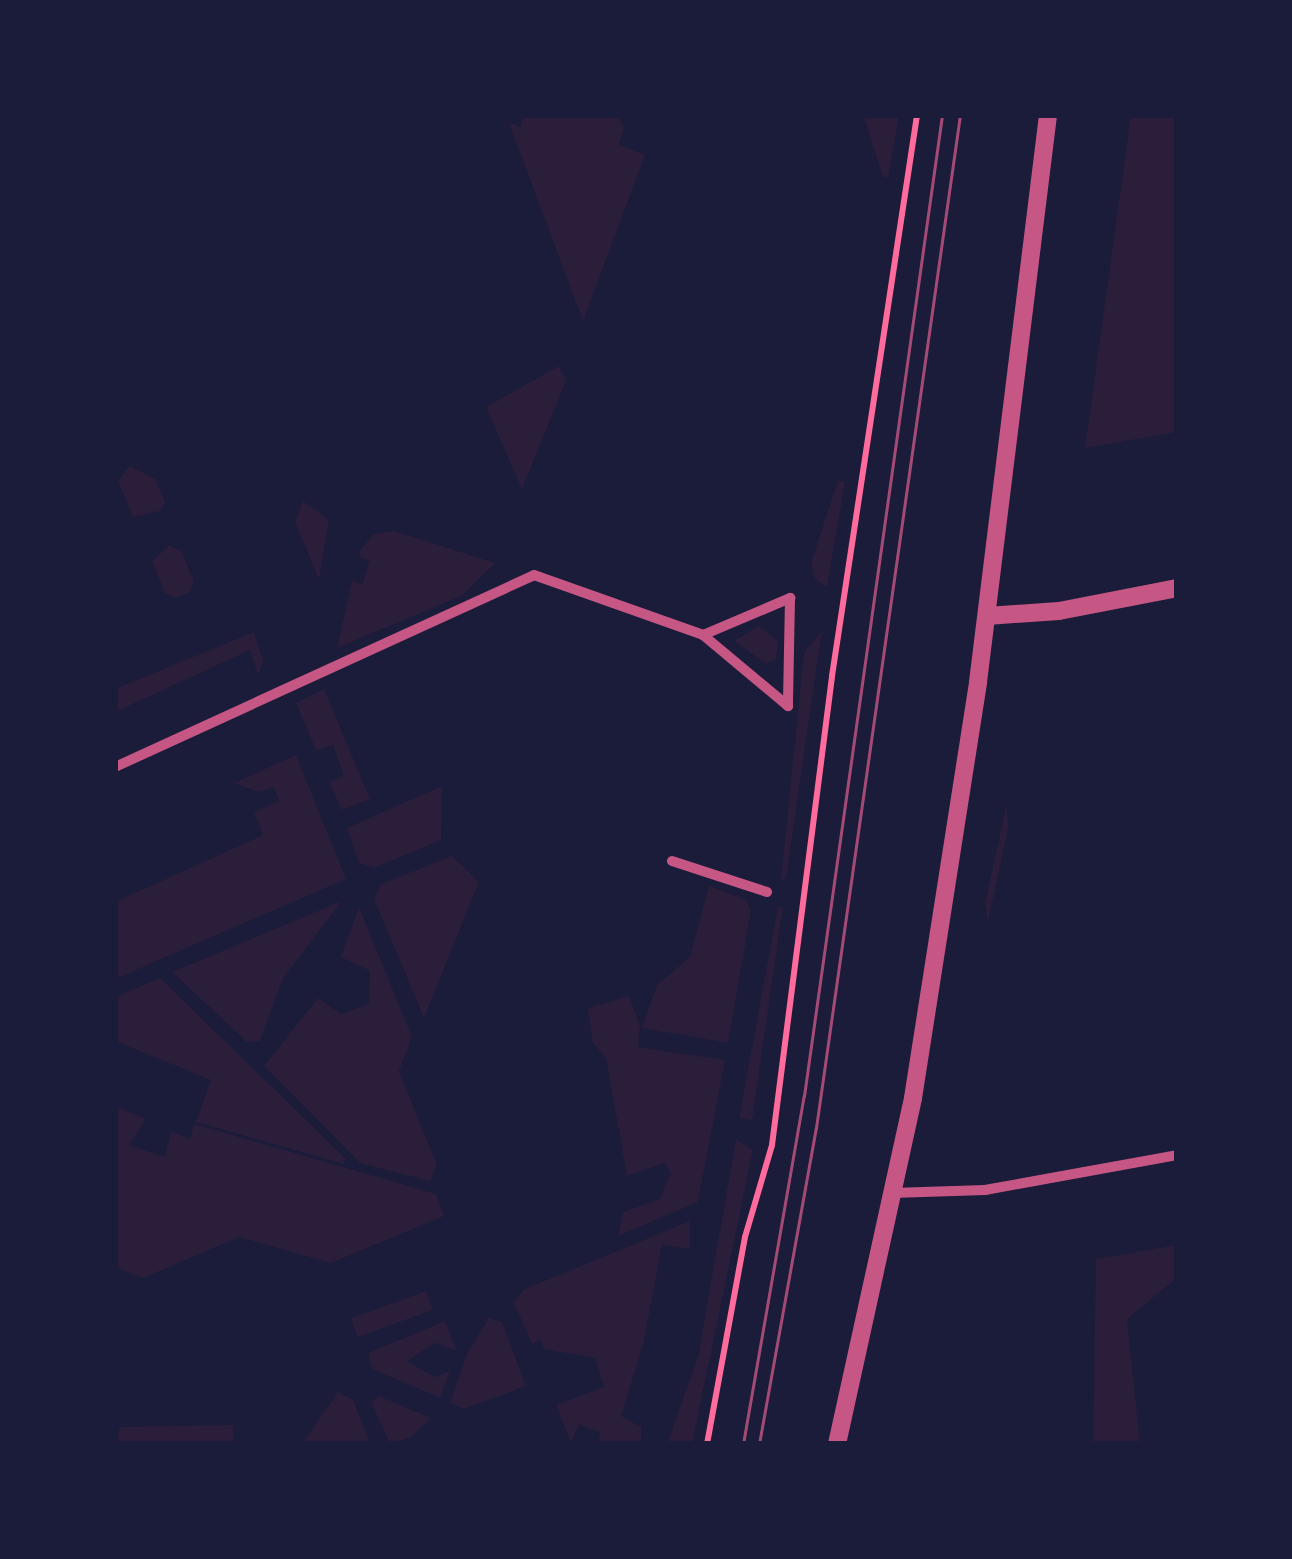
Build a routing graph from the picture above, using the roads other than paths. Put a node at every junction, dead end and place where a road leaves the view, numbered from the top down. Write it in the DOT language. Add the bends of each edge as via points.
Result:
graph roads {
  1 [pos="1048,115"];
  2 [pos="1177,588"];
  3 [pos="987,616"];
  4 [pos="702,635"];
  5 [pos="115,767"];
  6 [pos="672,861"];
  7 [pos="767,892"];
  8 [pos="1177,1155"];
  9 [pos="892,1193"];
  10 [pos="837,1444"];
  1 -- 3 [label="street"];
  2 -- 3 [label="street" via="1059,611"];
  3 -- 9 [label="street"];
  4 -- 4 [label="street" via="790,598 788,706 731,658"];
  4 -- 5 [label="street" via="534,574"];
  6 -- 7 [label="street"];
  8 -- 9 [label="street" via="985,1190"];
  9 -- 10 [label="street"];
}
